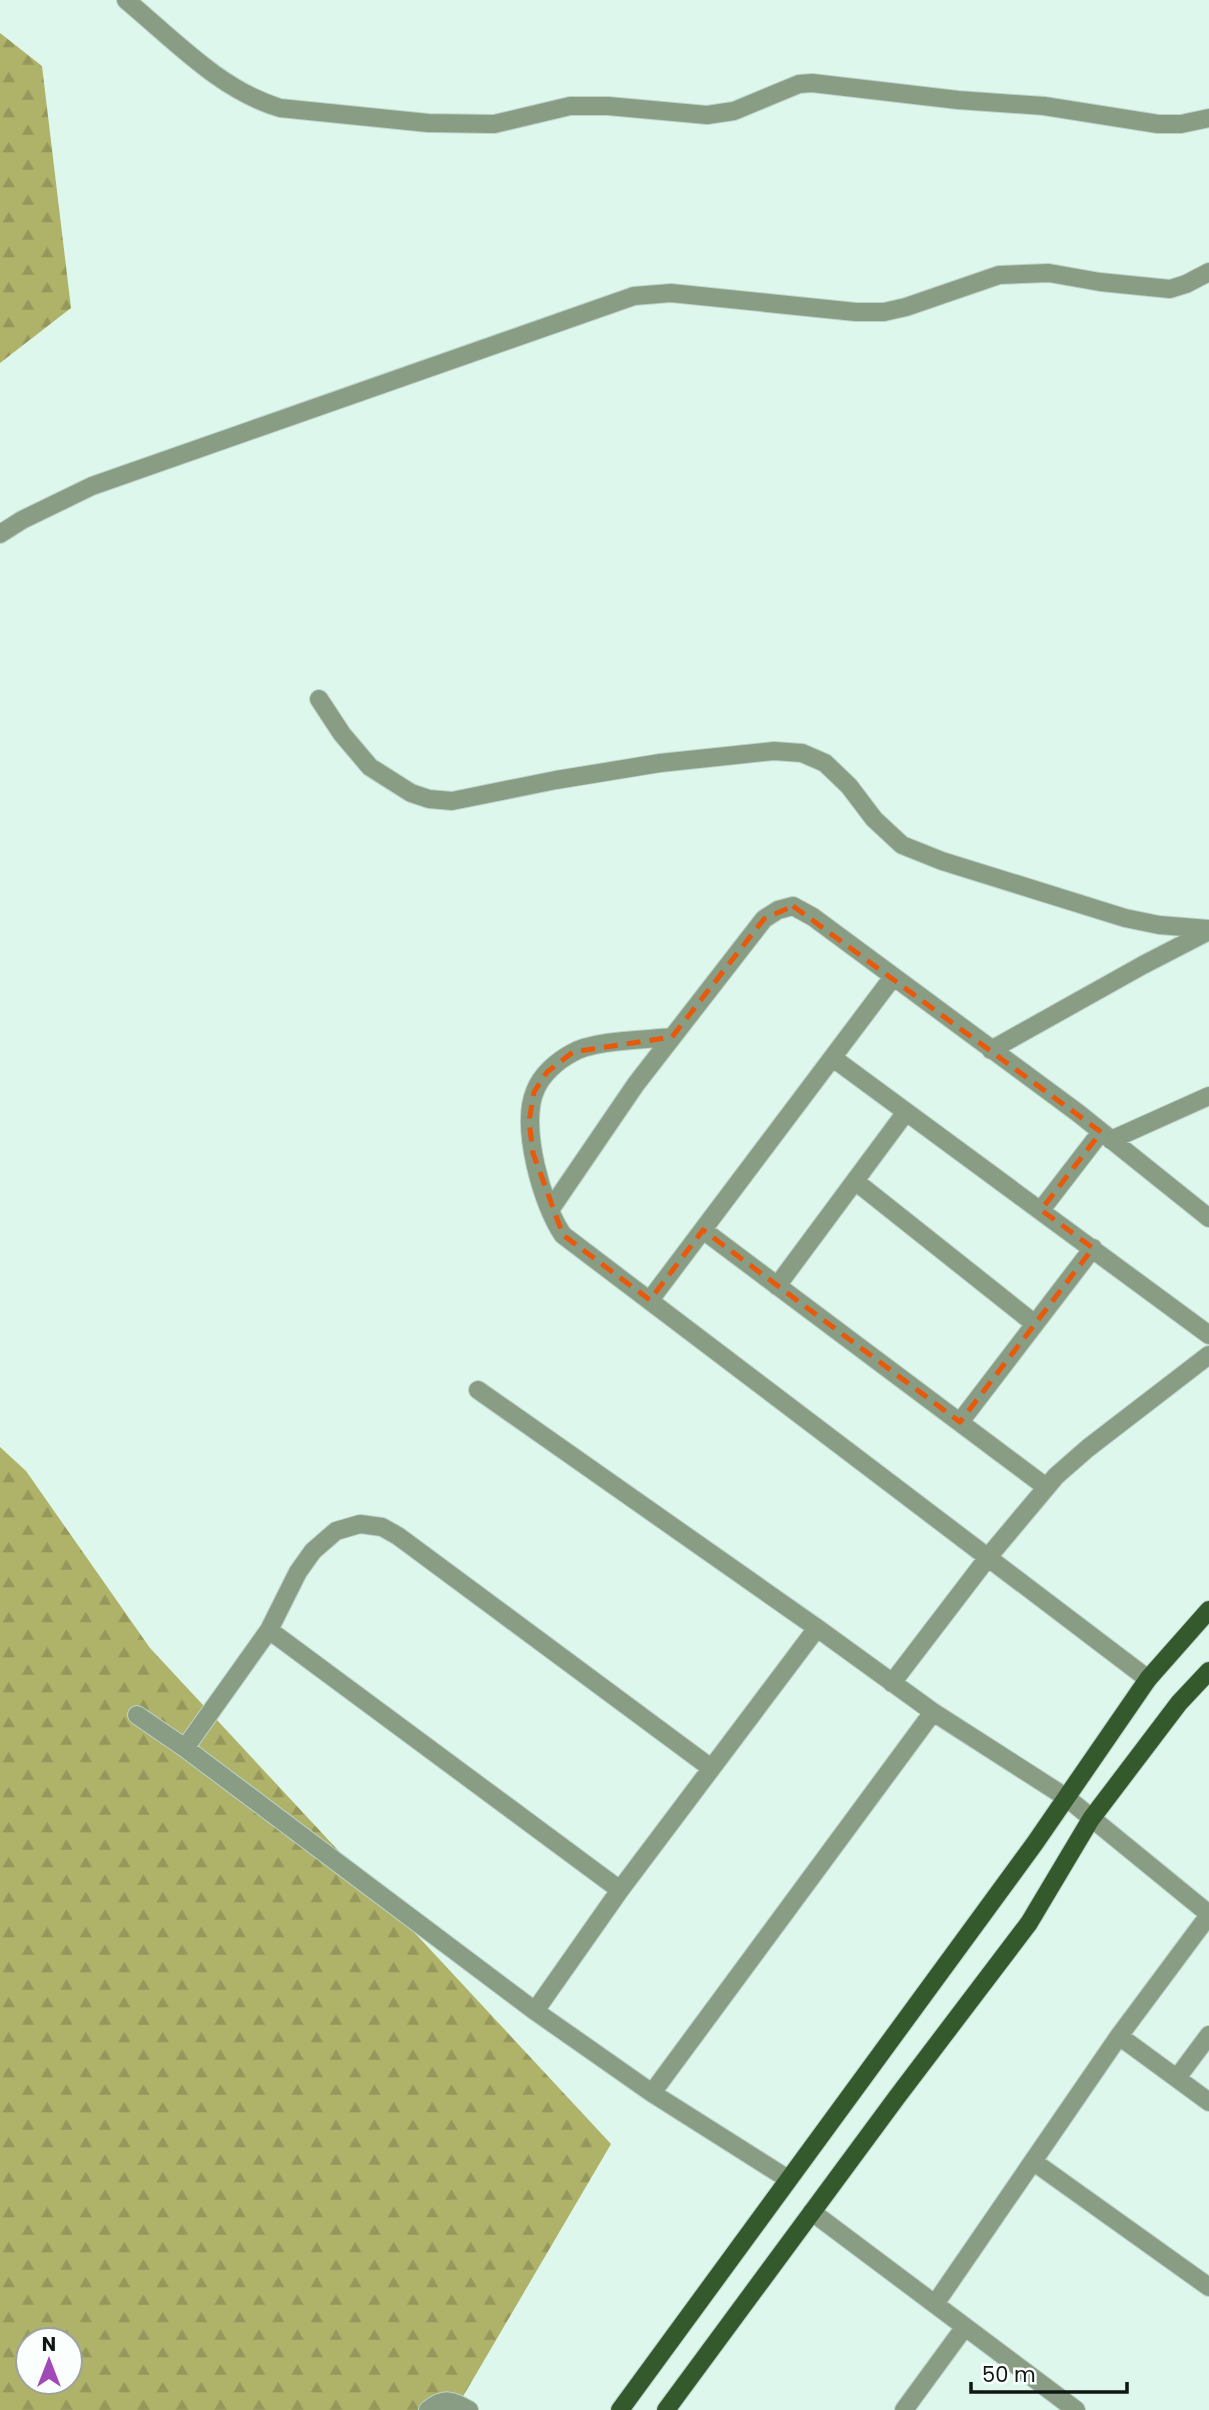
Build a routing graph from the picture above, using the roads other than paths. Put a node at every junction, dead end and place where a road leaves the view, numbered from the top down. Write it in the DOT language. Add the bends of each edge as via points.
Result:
graph roads {
  1 [pos="126,0"];
  2 [pos="1209,118"];
  3 [pos="1209,272"];
  4 [pos="0,534"];
  5 [pos="319,699"];
  6 [pos="1209,930"];
  7 [pos="893,977"];
  8 [pos="672,1037"];
  9 [pos="991,1050"];
  10 [pos="833,1058"];
  11 [pos="1209,1096"];
  12 [pos="906,1112"];
  13 [pos="1106,1136"];
  14 [pos="855,1181"];
  15 [pos="550,1210"];
  16 [pos="1041,1210"];
  17 [pos="1209,1218"];
  18 [pos="703,1230"];
  19 [pos="1093,1248"];
  20 [pos="777,1286"];
  21 [pos="650,1300"];
  22 [pos="1035,1324"];
  23 [pos="1209,1335"];
  24 [pos="1209,1355"];
  25 [pos="478,1391"];
  26 [pos="960,1422"];
  27 [pos="1046,1487"];
  28 [pos="989,1556"];
  29 [pos="1209,1610"];
  30 [pos="817,1629"];
  31 [pos="269,1630"];
  32 [pos="1209,1671"];
  33 [pos="1148,1679"];
  34 [pos="892,1683"];
  35 [pos="933,1712"];
  36 [pos="137,1715"];
  37 [pos="185,1748"];
  38 [pos="711,1768"];
  39 [pos="1067,1798"];
  40 [pos="1091,1819"];
  41 [pos="620,1890"];
  42 [pos="1209,1914"];
  43 [pos="535,2011"];
  44 [pos="1209,2035"];
  45 [pos="1119,2036"];
  46 [pos="1177,2078"];
  47 [pos="652,2093"];
  48 [pos="1209,2102"];
  49 [pos="1034,2162"];
  50 [pos="788,2179"];
  51 [pos="812,2212"];
  52 [pos="1209,2287"];
  53 [pos="935,2304"];
  54 [pos="964,2328"];
  55 [pos="428,2410"];
  56 [pos="469,2410"];
  57 [pos="620,2410"];
  58 [pos="666,2410"];
  59 [pos="904,2410"];
  60 [pos="1076,2410"];
  1 -- 2 [label="street" via="211,72 257,102 280,108 428,123 494,124 570,106 707,115 734,111 812,83 1044,106 1158,124"];
  3 -- 4 [label="street" via="1170,289 1049,273 999,275 884,312 671,293 635,296 92,486"];
  5 -- 6 [label="street" via="370,767 429,799 452,800 660,763 774,751 802,753 825,763 902,845 1125,918"];
  6 -- 9 [label="street"];
  7 -- 8 [label="street" via="813,917 786,906 764,919"];
  7 -- 9 [label="street"];
  7 -- 10 [label="street"];
  8 -- 15 [label="street"];
  8 -- 15 [label="street" via="573,1052 547,1072 534,1091 529,1121"];
  9 -- 13 [label="street"];
  10 -- 12 [label="street"];
  10 -- 18 [label="street"];
  11 -- 13 [label="street"];
  12 -- 14 [label="street"];
  12 -- 16 [label="street"];
  13 -- 16 [label="street"];
  13 -- 17 [label="street"];
  14 -- 20 [label="street"];
  14 -- 22 [label="street"];
  15 -- 21 [label="street" via="563,1235"];
  16 -- 19 [label="street"];
  18 -- 20 [label="street"];
  18 -- 21 [label="street"];
  19 -- 22 [label="street"];
  19 -- 23 [label="street"];
  20 -- 26 [label="street"];
  21 -- 28 [label="street"];
  22 -- 26 [label="street"];
  24 -- 27 [label="street" via="1088,1448"];
  25 -- 30 [label="street"];
  26 -- 27 [label="street"];
  27 -- 28 [label="street"];
  28 -- 33 [label="street"];
  28 -- 34 [label="street"];
  29 -- 33 [label="main road"];
  30 -- 34 [label="street"];
  30 -- 38 [label="street"];
  31 -- 37 [label="street"];
  31 -- 38 [label="street" via="313,1551 335,1531 360,1524 382,1527"];
  31 -- 41 [label="street"];
  32 -- 40 [label="main road" via="1179,1703"];
  33 -- 39 [label="main road"];
  34 -- 35 [label="street"];
  35 -- 39 [label="street"];
  35 -- 47 [label="street"];
  36 -- 37 [label="street"];
  37 -- 43 [label="street"];
  38 -- 41 [label="street"];
  39 -- 40 [label="street"];
  39 -- 50 [label="main road"];
  40 -- 42 [label="street"];
  40 -- 51 [label="main road" via="1029,1923"];
  41 -- 43 [label="street"];
  42 -- 45 [label="street"];
  43 -- 47 [label="street"];
  44 -- 46 [label="street"];
  45 -- 46 [label="street"];
  45 -- 49 [label="street"];
  46 -- 48 [label="street"];
  47 -- 50 [label="street"];
  49 -- 52 [label="street"];
  49 -- 53 [label="street"];
  50 -- 57 [label="main road"];
  51 -- 53 [label="street"];
  51 -- 58 [label="main road"];
  53 -- 54 [label="street"];
  54 -- 59 [label="street"];
  54 -- 60 [label="street"];
  55 -- 56 [label="street" via="438,2402 452,2401"];
}
